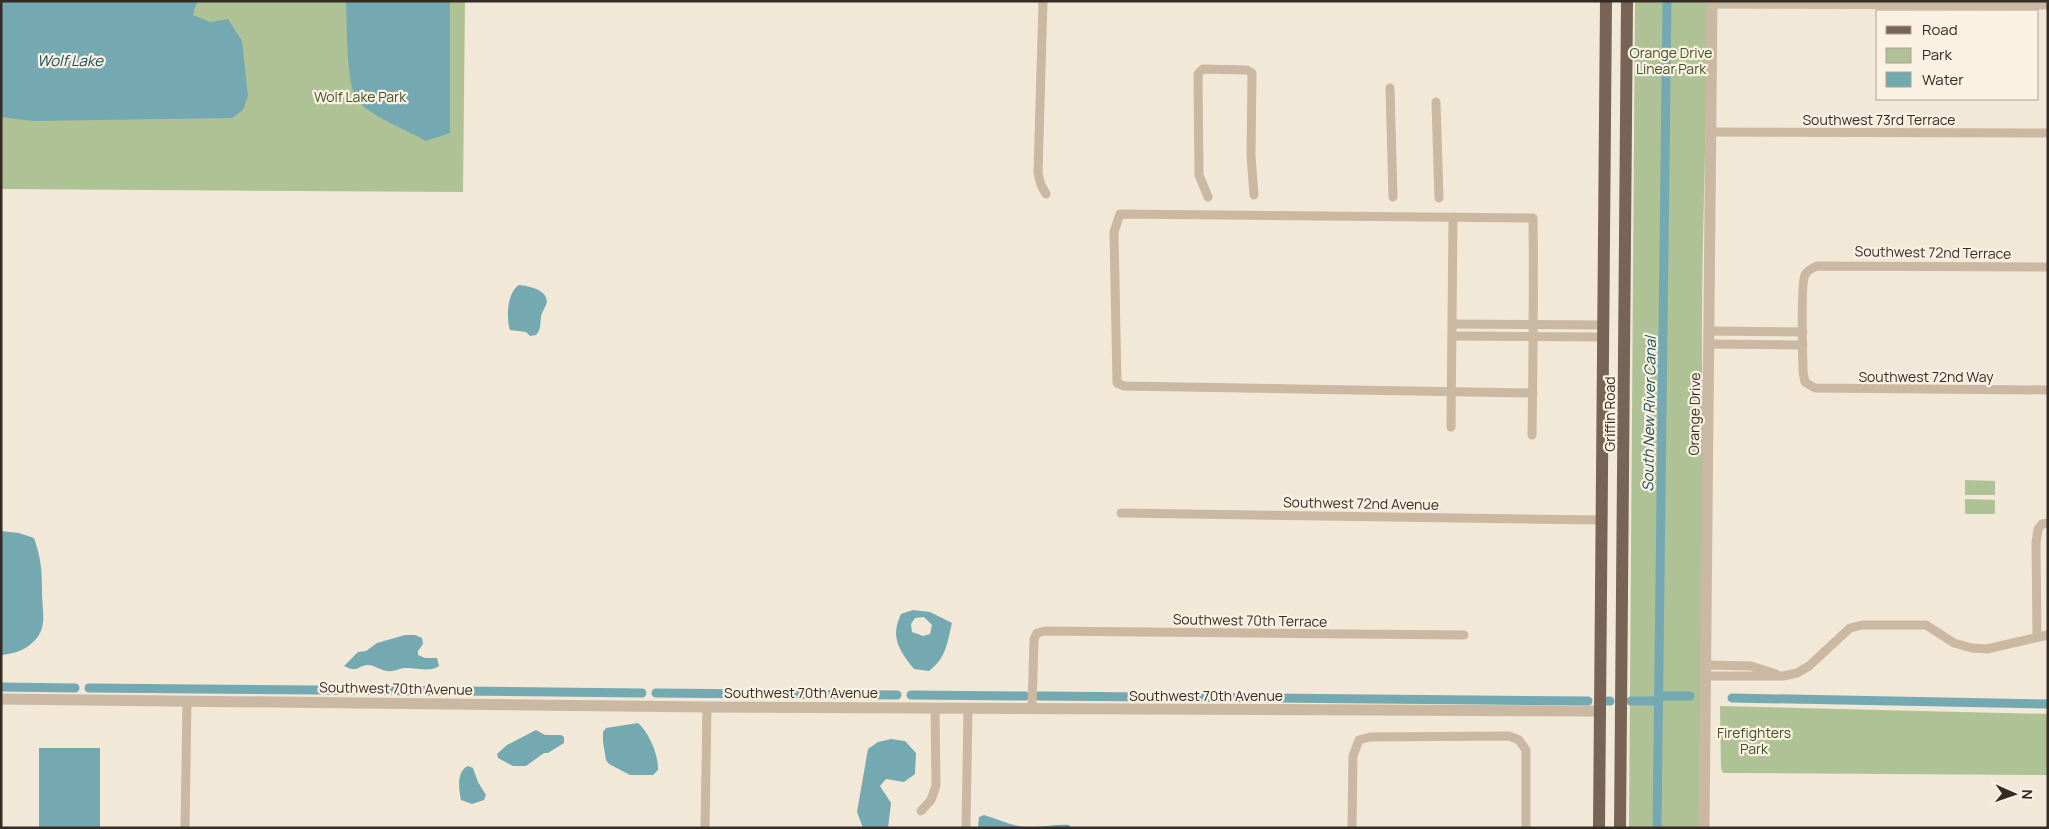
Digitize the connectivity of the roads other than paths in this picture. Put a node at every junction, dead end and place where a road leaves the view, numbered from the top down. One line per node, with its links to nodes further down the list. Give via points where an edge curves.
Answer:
1 (1043, 1): 10 (street, via 1038,173)
2 (1606, 1): 19 (main road, Griffin Road)
3 (1627, 1): 40 (main road, Griffin Road)
4 (1712, 2): 5 (street); 8 (street, Orange Drive)
5 (2048, 5)
6 (1390, 88): 13 (street)
7 (1436, 102): 14 (street)
8 (1711, 132): 9 (street, Southwest 73rd Terrace); 20 (street, Orange Drive)
9 (2048, 133)
10 (1046, 194)
11 (1254, 195): 12 (street, via 1252,73 1247,70 1203,69 1198,74 1199,175)
12 (1208, 197)
13 (1393, 197)
14 (1439, 198)
15 (1453, 217): 17 (street); 18 (street, via 1533,218); 27 (street, via 1120,214 1114,232 1117,383 1124,386)
16 (2048, 267): 21 (street, Southwest 72nd Terrace, via 1817,266 1804,277)
17 (1453, 324): 18 (street); 22 (street)
18 (1533, 325): 19 (street); 23 (street)
19 (1603, 331): 23 (street); 32 (main road, Griffin Road)
20 (1710, 331): 21 (street); 24 (street, Orange Drive)
21 (1803, 332): 25 (street)
22 (1452, 336): 23 (street); 27 (street)
23 (1534, 337): 28 (street)
24 (1710, 344): 25 (street); 37 (street, Orange Drive)
25 (1803, 345): 26 (street, Southwest 72nd Way, via 1805,382 1820,389)
26 (2048, 390)
27 (1452, 392): 28 (street); 29 (street)
28 (1533, 393): 30 (street)
29 (1451, 428)
30 (1532, 435)
31 (1121, 513): 32 (street, Southwest 72nd Avenue)
32 (1601, 520): 38 (main road, Griffin Road)
33 (2048, 523): 36 (street, via 2042,524 2038,530 2036,543)
34 (1464, 635): 45 (street, Southwest 70th Terrace, via 1045,631 1036,633 1034,639)
35 (2048, 635): 36 (street)
36 (2037, 637): 37 (street, via 2005,646 1972,648 1954,643 1926,625 1862,625 1850,628 1803,670 1783,676 1751,666)
37 (1706, 670): 56 (street, Orange Drive)
38 (1600, 679): 40 (main road, via 1610,695); 46 (main road, Griffin Road)
39 (1, 699): 41 (street, Southwest 70th Avenue)
40 (1621, 699): 47 (main road, Griffin Road)
41 (186, 701): 42 (street, Southwest 70th Avenue); 49 (street)
42 (707, 706): 43 (street, Southwest 70th Avenue); 50 (street)
43 (936, 708): 44 (street, Southwest 70th Avenue); 48 (street, via 936,786 931,800)
44 (968, 708): 45 (street, Southwest 70th Avenue); 51 (street)
45 (1032, 709): 46 (street, Southwest 70th Avenue)
46 (1600, 711): 47 (main road, via 1615,727); 54 (main road, Griffin Road)
47 (1621, 748): 55 (main road, Griffin Road)
48 (921, 811)
49 (185, 828)
50 (705, 828)
51 (966, 828)
52 (1352, 828): 53 (street, via 1353,756 1359,740 1370,737 1509,736 1519,740 1526,750)
53 (1526, 828)
54 (1599, 828)
55 (1620, 828)
56 (1704, 828)

